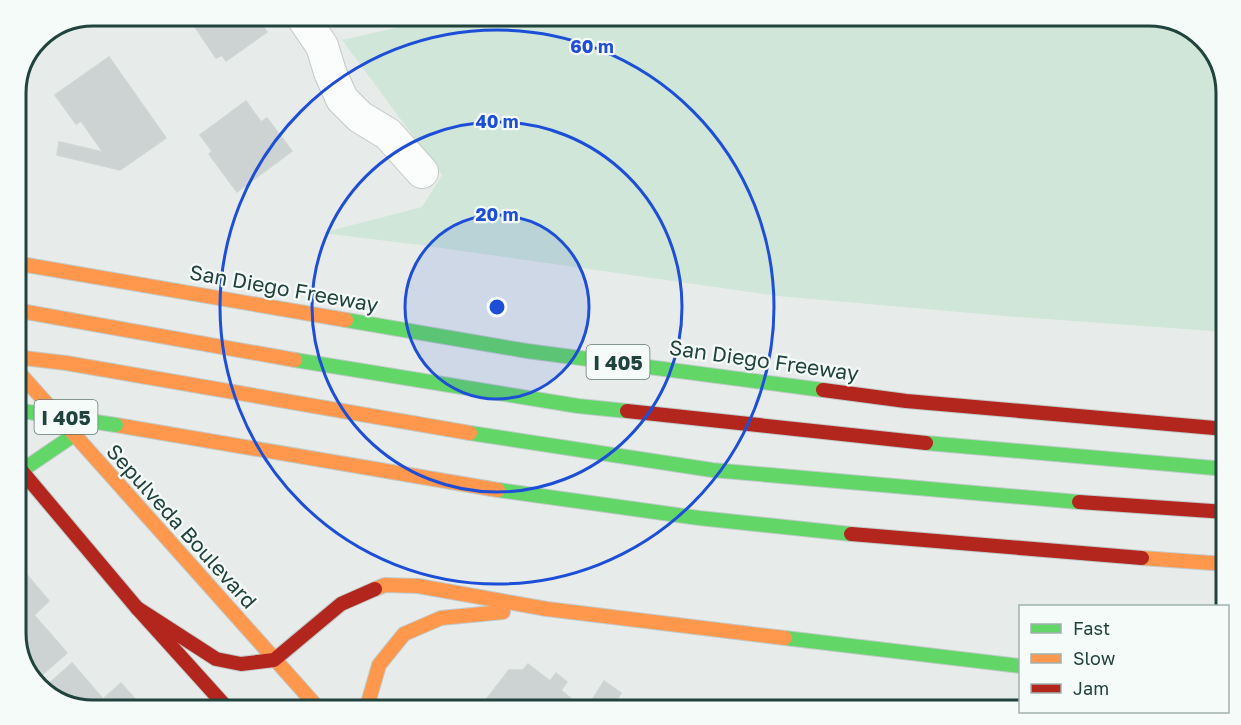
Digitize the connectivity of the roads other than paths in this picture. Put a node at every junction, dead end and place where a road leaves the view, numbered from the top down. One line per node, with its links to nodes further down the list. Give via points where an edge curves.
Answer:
1 (308, 26): 2 (street, via 322,46 342,99 360,117 388,134)
2 (422, 172)
3 (26, 265): 8 (main road, San Diego Freeway / I 405, via 527,351 906,401)
4 (26, 312): 11 (main road, via 578,406 847,436)
5 (26, 358): 13 (main road, via 712,470)
6 (26, 380): 9 (main road, Sepulveda Boulevard)
7 (26, 412): 14 (main road, I 405, bridge, via 352,467 652,511 783,527)
8 (1216, 428)
9 (74, 435): 10 (main road); 17 (main road, Sepulveda Boulevard)
10 (26, 464)
11 (1216, 468)
12 (26, 480): 15 (main road)
13 (1216, 511)
14 (1216, 563)
15 (137, 608): 17 (main road, via 216,659 241,664); 19 (main road)
16 (547, 609): 17 (main road, via 418,586 385,585 340,604); 18 (main road); 21 (main road, via 441,618 405,634 379,665)
17 (274, 660): 20 (main road, Sepulveda Boulevard)
18 (1019, 666)
19 (221, 700)
20 (311, 700)
21 (369, 700)

